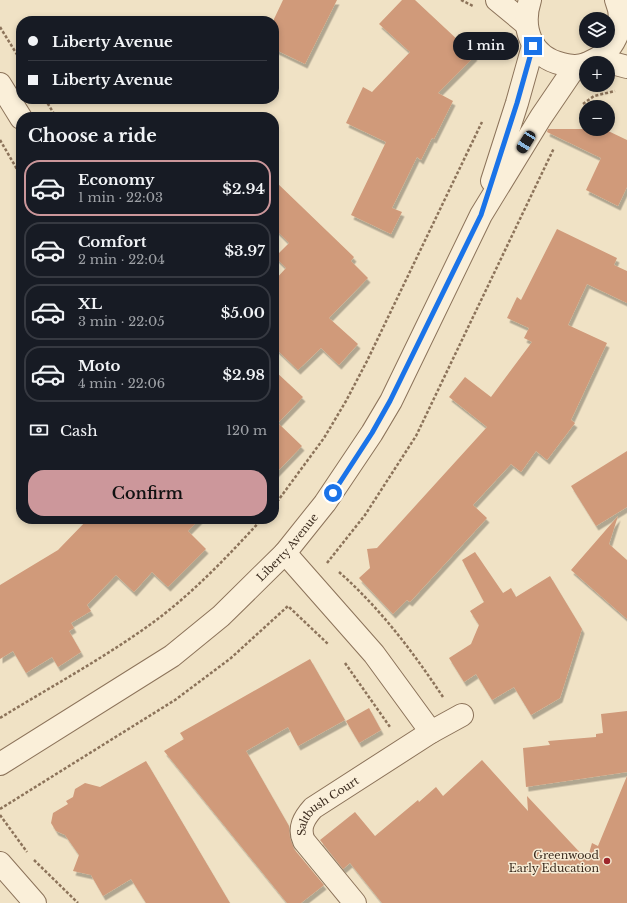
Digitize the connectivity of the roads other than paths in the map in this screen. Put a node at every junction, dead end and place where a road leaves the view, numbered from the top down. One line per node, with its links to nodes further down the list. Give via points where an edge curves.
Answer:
1 (530, 0): 4 (street, via 526,11)
2 (487, 5): 4 (street)
3 (622, 12): 6 (street, Liberty Avenue, via 617,36 609,49)
4 (526, 24): 5 (street)
5 (533, 46): 7 (street, via 556,63); 13 (street, Liberty Avenue)
6 (598, 56)
7 (579, 63)
8 (615, 66): 9 (street)
9 (627, 67)
10 (579, 72): 13 (street, Liberty Avenue, via 541,117)
11 (0, 84): 12 (street)
12 (17, 112)
13 (481, 215): 14 (street, Liberty Avenue, via 372,433 325,503)
14 (285, 553): 16 (street, via 374,654); 17 (street, Liberty Avenue, via 221,616 172,656)
15 (462, 715): 16 (street, Saltbush Court)
16 (431, 732): 20 (street, Saltbush Court, via 313,808 304,819 301,834 304,841)
17 (0, 764)
18 (0, 864): 19 (street)
19 (35, 903)
20 (355, 903)

